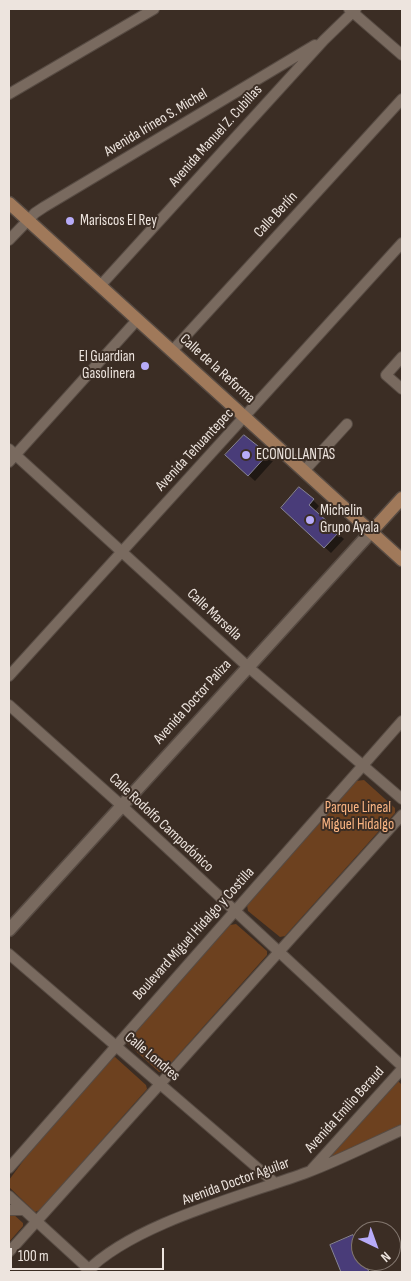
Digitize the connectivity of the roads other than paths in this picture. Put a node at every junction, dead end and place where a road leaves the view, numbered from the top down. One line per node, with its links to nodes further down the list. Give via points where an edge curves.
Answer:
1 (154, 9): 5 (street)
2 (352, 10): 3 (street, Avenida Manuel Z. Cubillas); 4 (street)
3 (324, 40): 8 (street, Avenida Irineo S. Michel, via 44,206); 11 (street, Avenida Manuel Z. Cubillas)
4 (402, 55)
5 (9, 94)
6 (402, 99): 13 (street, Calle Berlín)
7 (9, 203): 8 (main road, Calle de la Reforma)
8 (27, 220): 9 (street, Avenida Irineo S. Michel); 11 (main road, Calle de la Reforma)
9 (9, 240)
10 (402, 244): 16 (street, Avenida Tehuantepec)
11 (100, 286): 12 (main road, Calle de la Reforma)
12 (138, 320): 13 (main road, Calle de la Reforma); 18 (street)
13 (172, 351): 16 (main road, Calle de la Reforma)
14 (402, 357): 15 (street, via 386,375)
15 (402, 389)
16 (246, 417): 19 (main road, Calle de la Reforma); 22 (street, Avenida Tehuantepec)
17 (348, 424): 19 (street)
18 (11, 455): 22 (street, Calle Marsella)
19 (304, 471): 21 (main road, Calle de la Reforma)
20 (402, 498): 21 (main road, Avenida Doctor Paliza)
21 (371, 532): 23 (main road, Calle de la Reforma); 24 (street, Avenida Doctor Paliza)
22 (123, 552): 24 (street, Calle Marsella); 25 (street, Avenida Tehuantepec)
23 (402, 560)
24 (248, 666): 28 (street, Calle Marsella); 30 (street, Avenida Doctor Paliza)
25 (9, 676)
26 (9, 705): 30 (street, Calle Rodolfo Campodónico)
27 (402, 721): 28 (street, Boulevard Miguel Hidalgo y Costilla)
28 (362, 765): 29 (street, Calle Marsella); 32 (street, Boulevard Miguel Hidalgo y Costilla)
29 (402, 799)
30 (121, 805): 32 (street, Calle Rodolfo Campodónico); 33 (street, Avenida Doctor Paliza)
31 (402, 814): 34 (street)
32 (235, 911): 34 (street, Calle Rodolfo Campodónico); 36 (street, Boulevard Miguel Hidalgo y Costilla)
33 (9, 930)
34 (278, 951): 37 (street, Calle Rodolfo Campodónico); 38 (street)
35 (9, 954): 36 (street, Calle Londres)
36 (115, 1045): 38 (street, Calle Londres); 40 (street, Boulevard Miguel Hidalgo y Costilla)
37 (402, 1067): 41 (street, Avenida Emilio Beraud)
38 (159, 1083): 42 (street, Calle Londres); 46 (street)
39 (402, 1130): 41 (street, Avenida Doctor Aguilar)
40 (9, 1168)
41 (310, 1171): 42 (street, Avenida Doctor Aguilar)
42 (275, 1183): 48 (street, Avenida Doctor Aguilar, via 158,1226 118,1249)
43 (9, 1196): 45 (street)
44 (9, 1210): 45 (street)
45 (24, 1210): 46 (street)
46 (37, 1220): 47 (street); 48 (street)
47 (9, 1252)
48 (89, 1271)

